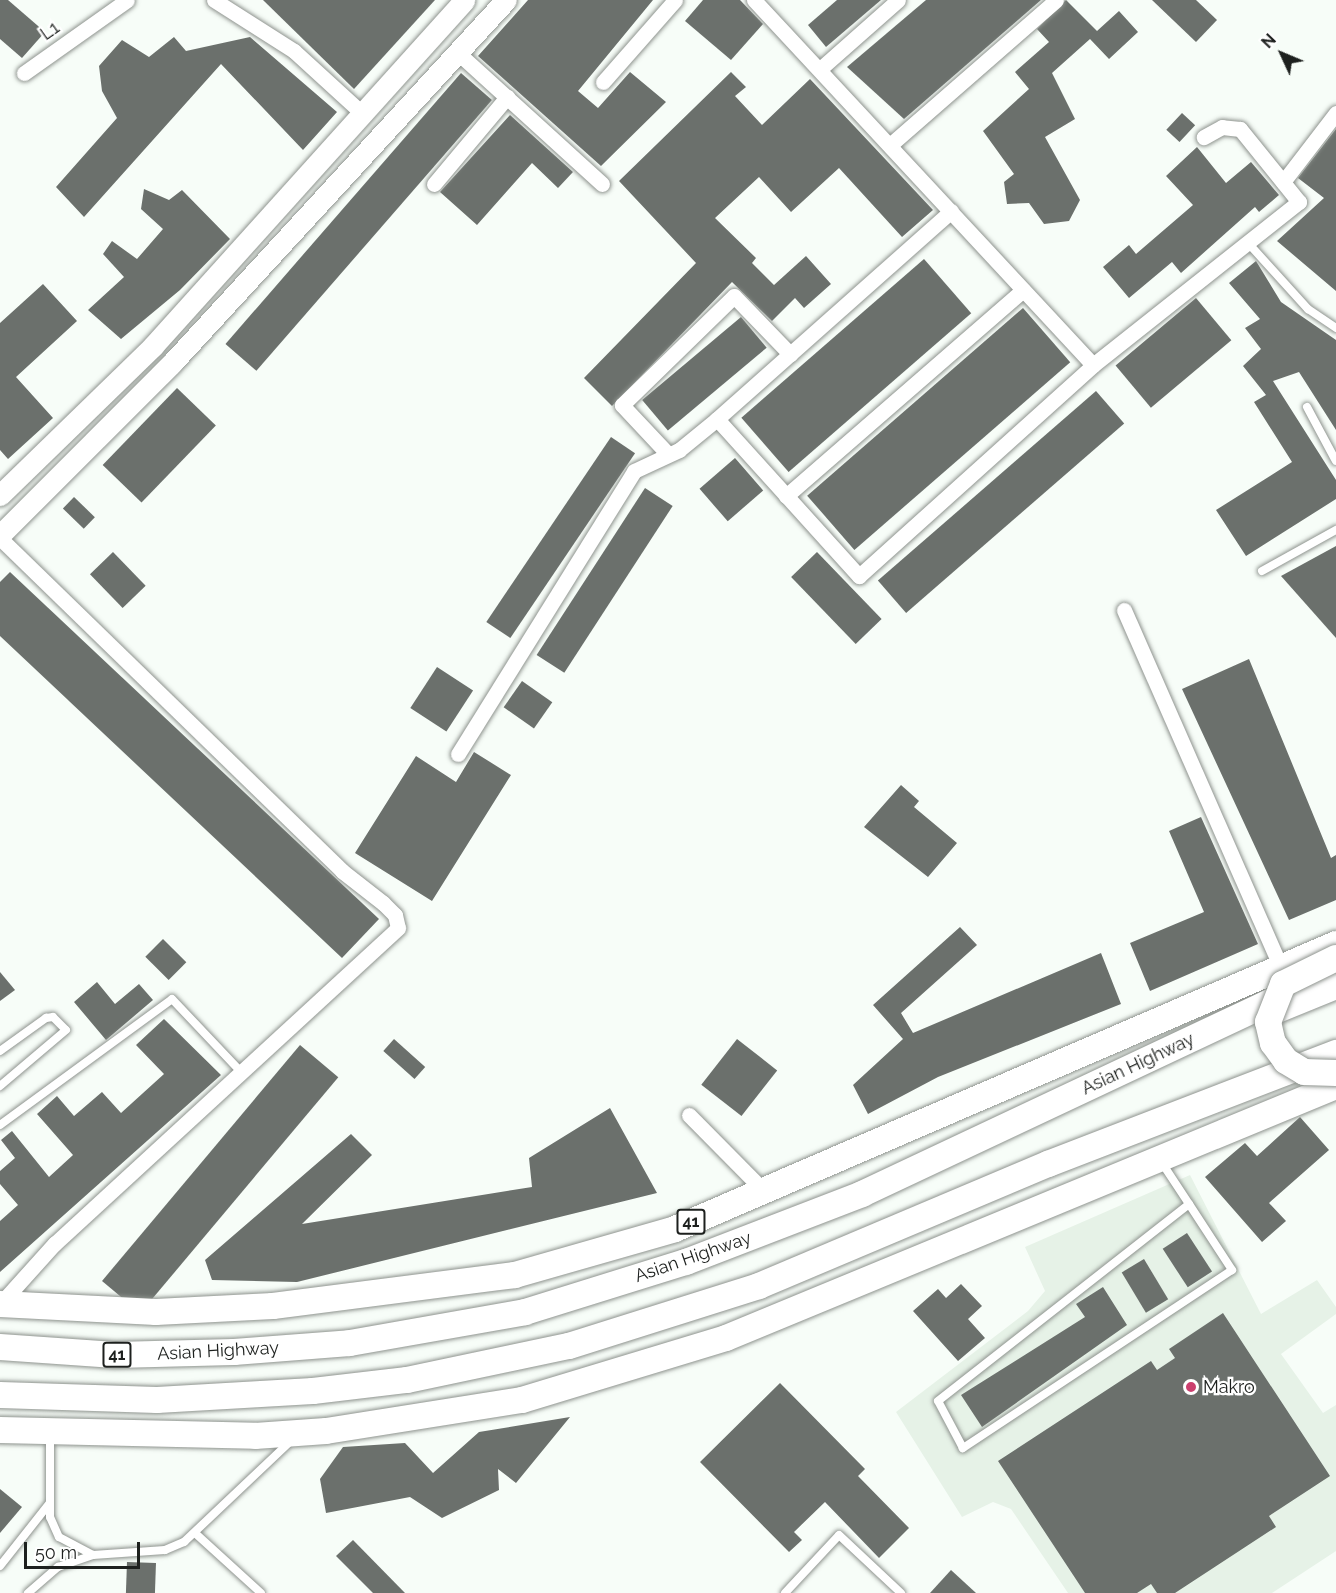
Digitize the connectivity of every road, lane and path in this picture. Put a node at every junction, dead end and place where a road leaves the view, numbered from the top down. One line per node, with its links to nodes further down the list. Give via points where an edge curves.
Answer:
1 (127, 0): 11 (street, L1)
2 (214, 0): 15 (street, via 294,51)
3 (464, 0): 15 (main road)
4 (506, 0): 9 (main road)
5 (675, 0): 12 (street)
6 (754, 0): 10 (street)
7 (898, 0): 10 (street)
8 (1056, 0): 17 (street)
9 (457, 52): 13 (street); 34 (main road, via 172,363)
10 (820, 69): 17 (street)
11 (24, 73)
12 (603, 82)
13 (507, 97): 19 (street); 20 (street)
14 (1336, 113): 18 (street)
15 (363, 114): 31 (main road, via 153,346)
16 (1204, 137): 18 (street, via 1222,127 1240,129)
17 (890, 145): 21 (street)
18 (1283, 182): 22 (street, via 1299,202)
19 (434, 184)
20 (602, 184)
21 (951, 211): 23 (street); 25 (street)
22 (1249, 244): 24 (lane, via 1308,309); 26 (street)
23 (1023, 290): 26 (street); 32 (street)
24 (1336, 328)
25 (790, 354): 28 (street); 29 (street, via 734,296 622,405)
26 (1093, 365): 32 (street, via 859,576)
27 (1307, 407): 30 (lane)
28 (717, 419): 29 (street); 32 (street)
29 (667, 453): 37 (street, via 634,471)
30 (1336, 461)
31 (0, 495)
32 (786, 496)
33 (1336, 530): 35 (lane)
34 (0, 536): 45 (street, via 342,871 395,915 398,928 388,942)
35 (1262, 571)
36 (1124, 610): 40 (street)
37 (458, 754)
38 (1336, 944): 40 (highway, Asian Highway / 41)
39 (1336, 958): 46 (highway, bridge, via 1283,984 1268,1022 1273,1043 1286,1061 1304,1072)
40 (1281, 967): 53 (highway, Asian Highway / 41)
41 (1336, 970): 47 (highway, Asian Highway / 41)
42 (1336, 986): 47 (highway)
43 (0, 1051): 48 (lane, via 46,1018 53,1017 66,1030)
44 (1336, 1051): 57 (highway, via 759,1286 635,1328 407,1380 244,1397)
45 (242, 1073): 51 (lane, via 172,999); 55 (street, via 54,1243)
46 (1336, 1073)
47 (1096, 1085): 56 (highway, Asian Highway / 41, via 862,1194 686,1262 525,1312 350,1342 234,1352 115,1355)
48 (0, 1086)
49 (1336, 1086): 52 (highway)
50 (689, 1115): 53 (street)
51 (0, 1125)
52 (1159, 1159): 54 (lane); 59 (highway, via 726,1338 626,1371 522,1400)
53 (763, 1190): 55 (highway, Asian Highway / 41, via 675,1229 515,1275 261,1306 156,1312)
54 (1189, 1204): 54 (lane, via 1232,1270 963,1448 938,1401)
55 (0, 1304)
56 (0, 1347)
57 (0, 1395)
58 (0, 1430): 60 (highway)
59 (300, 1433): 60 (highway); 62 (lane)
60 (50, 1435): 61 (lane)
61 (49, 1503): 63 (lane, via 59,1537); 64 (lane)
62 (195, 1533): 63 (lane, via 165,1550); 66 (lane)
63 (93, 1555): 65 (lane, via 58,1567)
64 (0, 1566)
65 (28, 1593)
66 (261, 1593)
67 (785, 1593): 68 (lane, via 839,1535)
68 (901, 1593)

